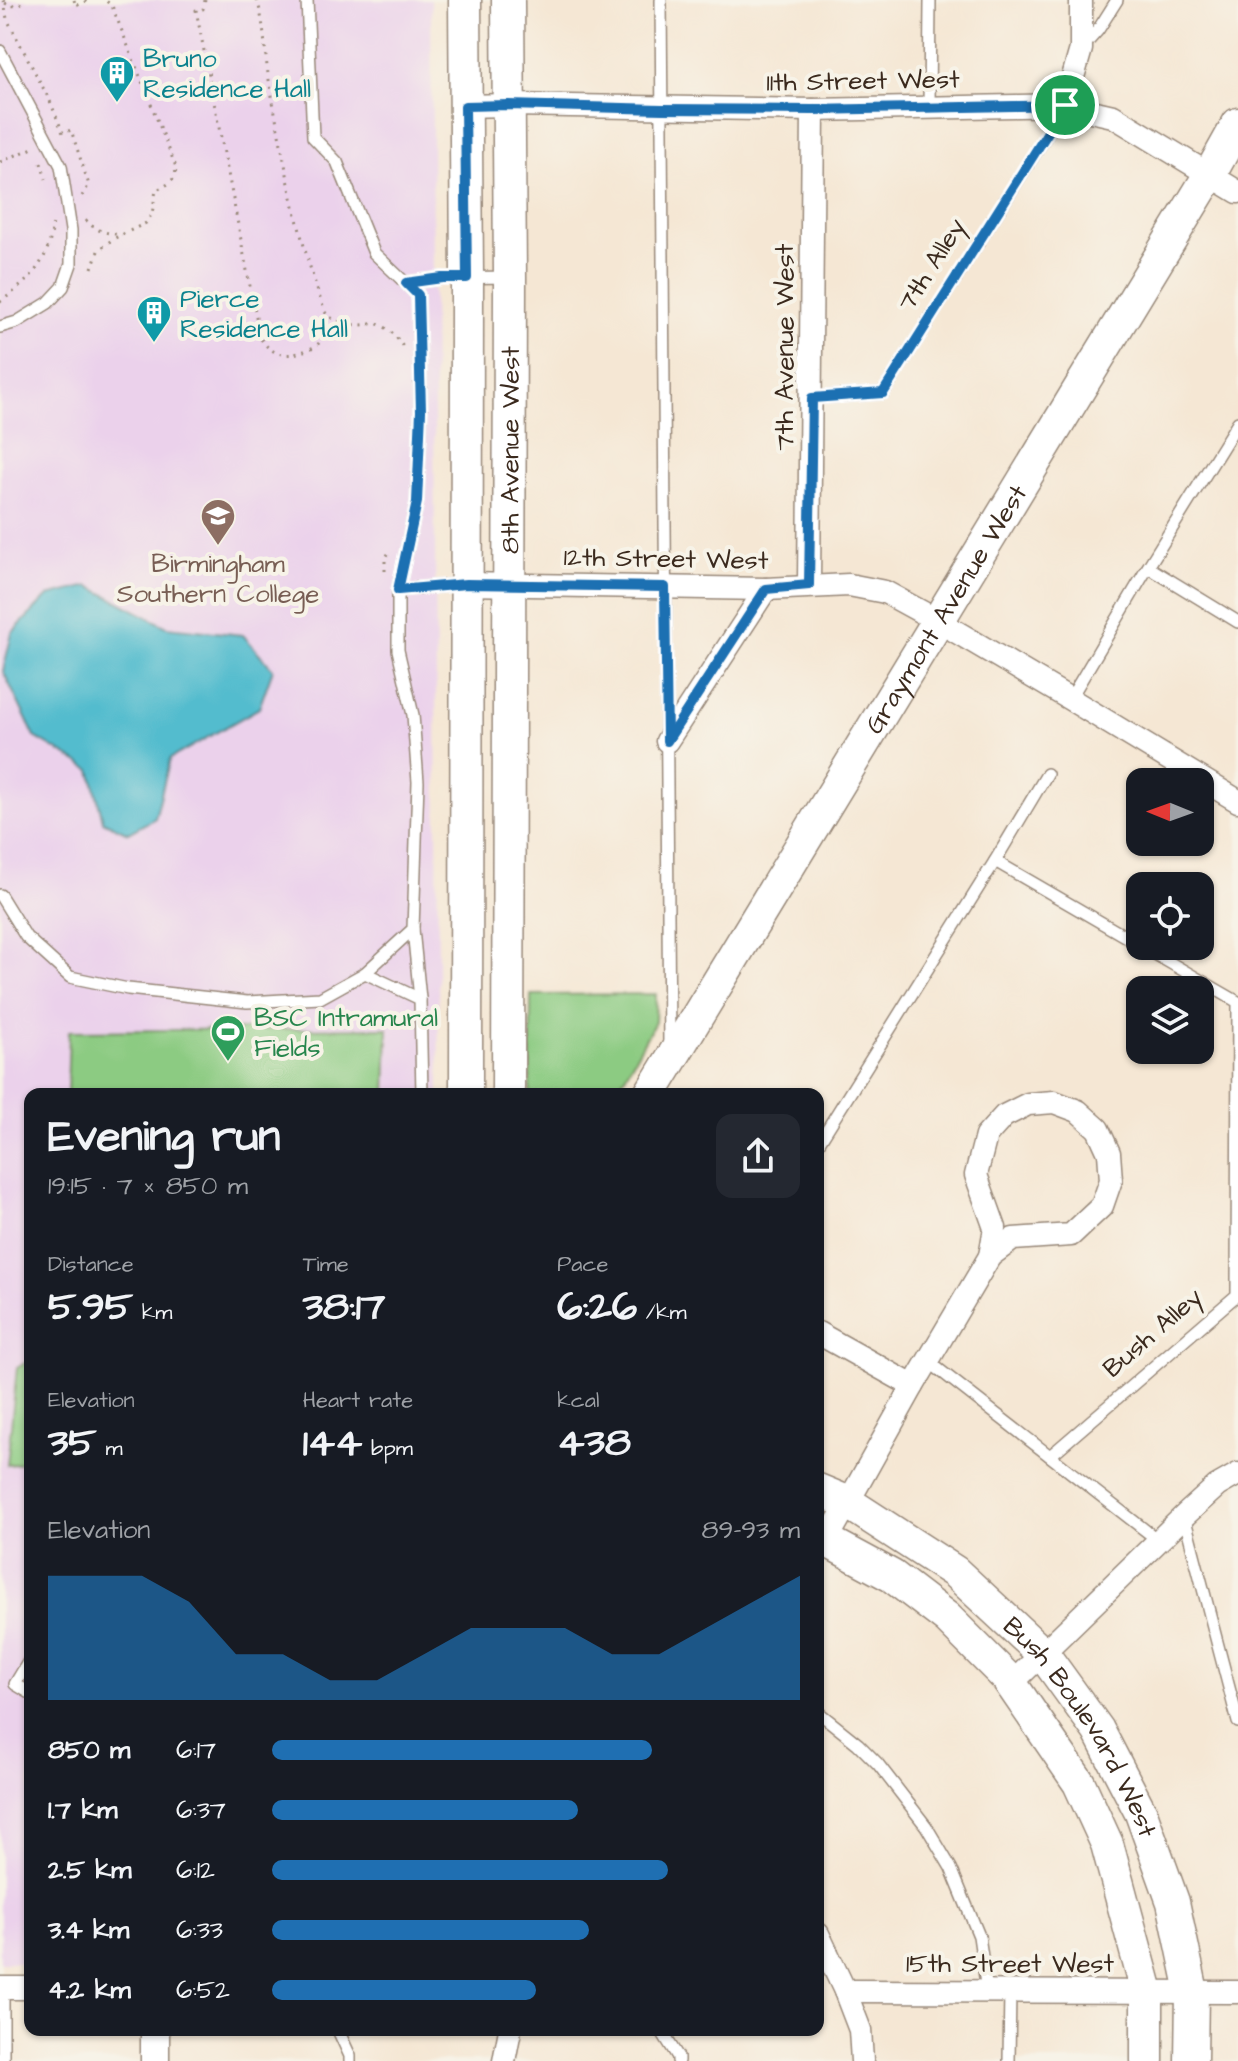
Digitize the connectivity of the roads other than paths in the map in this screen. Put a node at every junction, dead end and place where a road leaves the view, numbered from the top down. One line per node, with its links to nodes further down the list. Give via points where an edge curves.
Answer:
1 (307, 0): 21 (lane, via 313,137 337,162 374,253)
2 (465, 0): 12 (main road, 8th Avenue West)
3 (508, 0): 10 (main road, 8th Avenue West)
4 (661, 0): 14 (lane)
5 (930, 0): 13 (lane)
6 (1081, 0): 8 (street)
7 (1117, 0): 8 (lane)
8 (1081, 49): 11 (street)
9 (0, 51): 22 (lane, via 61,166 71,230 71,264 63,287 48,303)
10 (508, 105): 12 (street, 11th Street West); 14 (street, 11th Street West); 19 (main road, 8th Avenue West)
11 (1065, 105): 13 (street, 11th Street West); 17 (street, 11th Street West, via 1113,116); 23 (lane, 7th Alley, via 883,393)
12 (465, 106): 20 (main road, 8th Avenue West)
13 (929, 107): 15 (street, 11th Street West)
14 (662, 109): 15 (street, 11th Street West); 29 (lane)
15 (813, 110): 23 (street, 7th Avenue West)
16 (1238, 124): 17 (main road, Graymont Avenue West)
17 (1209, 176): 18 (street, 11th Street West); 32 (main road, Graymont Avenue West)
18 (1238, 192)
19 (510, 277): 20 (lane); 27 (main road, 8th Avenue West)
20 (467, 278): 21 (lane); 26 (main road, 8th Avenue West)
21 (406, 283): 31 (lane, via 418,295 421,411 417,502)
22 (0, 327)
23 (812, 398): 28 (street, 7th Avenue West)
24 (1238, 422): 25 (lane)
25 (1148, 567): 33 (lane); 34 (lane)
26 (466, 584): 27 (street, 12th Street West); 31 (lane); 47 (main road, 8th Avenue West)
27 (508, 585): 29 (street, 12th Street West); 48 (main road, 8th Avenue West)
28 (809, 585): 30 (street, 12th Street West); 32 (street, 12th Street West, via 885,592)
29 (665, 587): 30 (street, 12th Street West); 35 (lane)
30 (766, 589): 35 (street)
31 (398, 590): 40 (lane, via 398,650 413,715 418,782)
32 (938, 621): 34 (street, 12th Street West); 45 (main road, Graymont Avenue West)
33 (1238, 622)
34 (1070, 699): 37 (street, 12th Street West)
35 (667, 741): 45 (lane)
36 (1047, 774): 38 (lane)
37 (1238, 801)
38 (995, 861): 41 (lane, Bush Alley); 50 (lane)
39 (0, 895): 43 (lane, via 26,937 70,977 247,1002 320,998)
40 (413, 929): 43 (lane); 44 (lane)
41 (1126, 937)
42 (1165, 960): 52 (lane, Bush Alley, via 1238,1002)
43 (365, 973): 44 (lane)
44 (420, 999): 46 (lane)
45 (669, 1063): 49 (main road, Graymont Avenue West)
46 (422, 1088)
47 (466, 1088)
48 (508, 1088)
49 (654, 1088)
50 (824, 1134)
51 (990, 1256): 51 (street, via 995,1228 976,1175 986,1136 1004,1116 1028,1104 1054,1102 1078,1111 1098,1129 1109,1153 1111,1180 1102,1206 1071,1235 1013,1239); 54 (street)
52 (1238, 1296): 56 (lane, Bush Alley)
53 (824, 1336): 55 (street)
54 (928, 1361): 55 (street); 56 (lane)
55 (913, 1386): 58 (street)
56 (1050, 1456): 62 (lane)
57 (1238, 1474): 59 (street)
58 (832, 1496): 60 (street); 63 (main road, Bush Boulevard West, via 955,1572)
59 (1184, 1516): 62 (street); 68 (lane)
60 (824, 1530)
61 (824, 1539): 65 (main road, Bush Boulevard West, via 892,1576 947,1618)
62 (1159, 1541): 63 (street)
63 (1043, 1654): 65 (street); 76 (main road, Bush Boulevard West, via 1098,1730 1141,1813 1173,1902)
64 (24, 1669): 66 (lane, via 15,1684)
65 (1011, 1684): 75 (main road, Bush Boulevard West, via 1079,1783 1107,1844)
66 (24, 1689)
67 (824, 1717): 73 (lane, via 878,1764 951,1868 979,1936)
68 (1238, 1722)
69 (824, 1947): 72 (street)
70 (1, 1988): 71 (street); 82 (lane)
71 (24, 1988)
72 (845, 1991): 73 (street, 15th Street West); 87 (street, via 860,2030)
73 (987, 1991): 74 (street, 15th Street West)
74 (1010, 1991): 75 (street, 15th Street West); 88 (lane)
75 (1147, 1992): 76 (street, 15th Street West); 89 (main road, Bush Boulevard West)
76 (1192, 1992): 77 (street, 15th Street West); 90 (main road, Bush Boulevard West)
77 (1238, 1992)
78 (155, 2036): 83 (street)
79 (341, 2036): 84 (lane)
80 (509, 2036): 85 (street)
81 (665, 2036): 86 (lane)
82 (3, 2061)
83 (155, 2061)
84 (350, 2061)
85 (504, 2061)
86 (678, 2061)
87 (862, 2061)
88 (1009, 2061)
89 (1147, 2061)
90 (1191, 2061)

